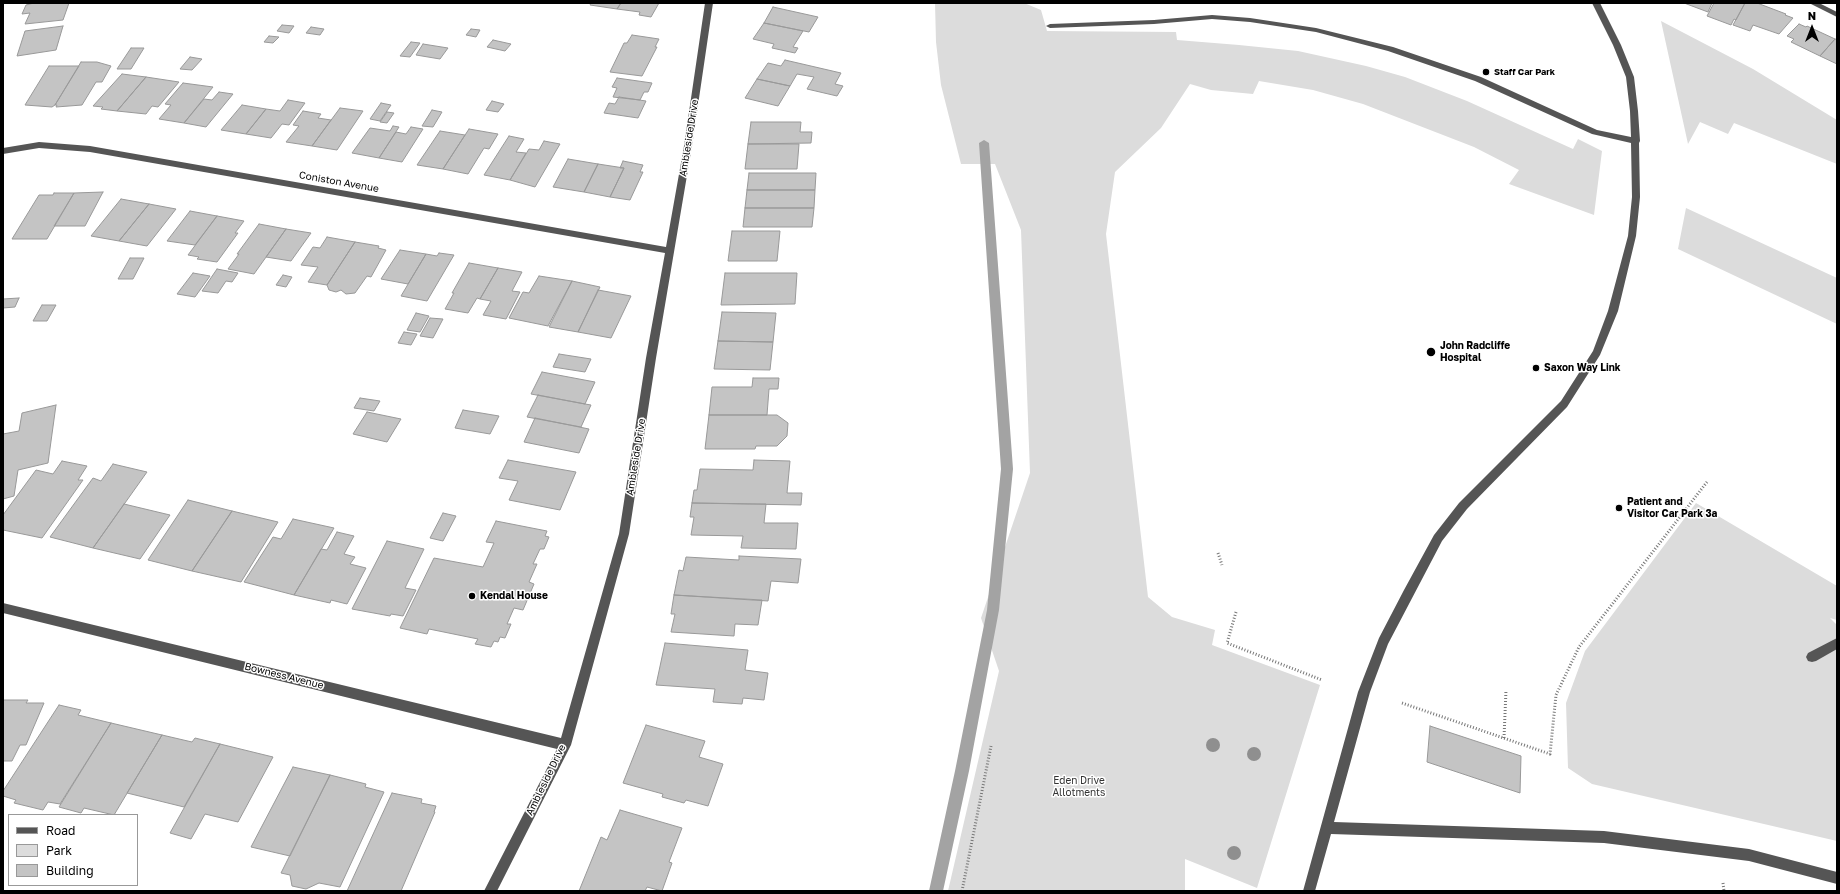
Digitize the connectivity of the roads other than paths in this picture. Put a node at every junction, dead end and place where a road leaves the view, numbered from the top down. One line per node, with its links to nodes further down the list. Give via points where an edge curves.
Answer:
1 (709, 3): 8 (street, Ambleside Drive)
2 (1596, 3): 6 (street, via 1630,77)
3 (1813, 3): 4 (street)
4 (1837, 15)
5 (1050, 26): 6 (street, via 1212,17 1316,30 1390,49 1478,78 1596,132)
6 (1636, 141): 13 (street, via 1636,197 1632,236 1613,311 1597,352 1564,404 1463,506 1438,538 1383,642 1366,685)
7 (3, 152): 8 (street, Coniston Avenue, via 39,145 90,149)
8 (670, 251): 12 (street, Ambleside Drive, via 624,534)
9 (3, 608): 12 (street, Bowness Avenue)
10 (1837, 643): 11 (street)
11 (1812, 657)
12 (564, 745): 15 (street, Ambleside Drive)
13 (1327, 828): 14 (street, via 1604,837 1749,855); 16 (street)
14 (1837, 878)
15 (490, 891)
16 (1309, 891)

